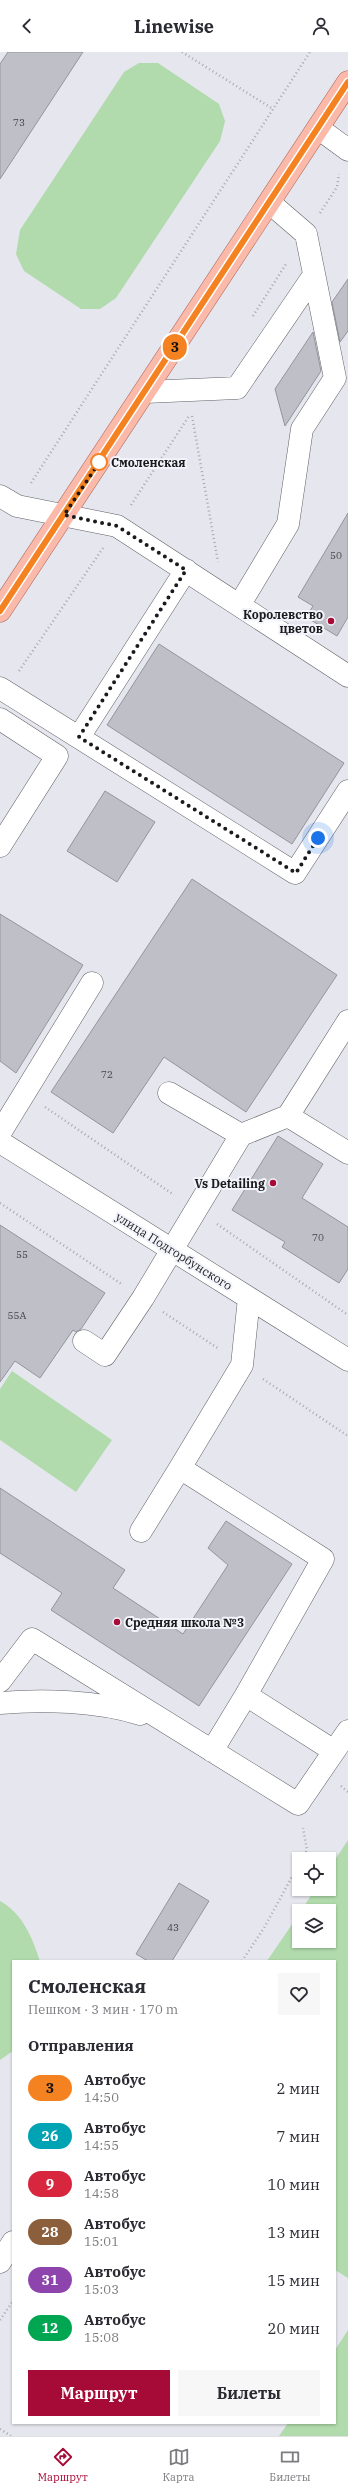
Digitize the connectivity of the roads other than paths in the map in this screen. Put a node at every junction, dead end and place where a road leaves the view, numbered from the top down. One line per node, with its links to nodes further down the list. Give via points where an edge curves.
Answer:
1 (348, 82): 2 (main road)
2 (318, 128): 3 (street); 4 (main road)
3 (346, 148)
4 (270, 203): 5 (street, via 306,234); 8 (main road)
5 (314, 275): 7 (street); 8 (street, via 237,388)
6 (348, 358): 7 (street)
7 (335, 378): 12 (street, via 302,429 288,524)
8 (145, 392): 10 (main road)
9 (8, 501): 10 (street)
10 (64, 515): 11 (street, via 117,526); 13 (main road)
11 (186, 570): 12 (street); 17 (street)
12 (232, 599): 14 (street)
13 (0, 611)
14 (348, 676)
15 (3, 690): 17 (street)
16 (0, 719): 19 (street, via 57,756)
17 (79, 737): 18 (street, via 296,873)
18 (348, 791)
19 (0, 846)
20 (92, 983): 24 (street)
21 (348, 1021): 23 (street)
22 (169, 1093): 25 (street)
23 (288, 1116): 25 (street); 27 (street)
24 (0, 1133)
25 (241, 1135): 28 (street)
26 (0, 1142): 28 (street, улица Подгорбунского)
27 (348, 1153)
28 (171, 1249): 29 (street, улица Подгорбунского); 30 (street, via 105,1355)
29 (248, 1298): 31 (street, улица Подгорбунского); 32 (street, via 242,1365)
30 (84, 1341)
31 (348, 1360)
32 (180, 1468): 33 (street); 35 (street, via 323,1559)
33 (141, 1531)
34 (0, 1680): 37 (street, via 32,1639)
35 (246, 1695): 39 (street); 40 (street)
36 (0, 1703): 37 (street, via 27,1701 103,1704)
37 (164, 1721): 39 (street)
38 (348, 1731): 40 (street)
39 (212, 1751): 40 (street, via 298,1804)
40 (334, 1751)
41 (12, 2244): 42 (street)
42 (0, 2262)

